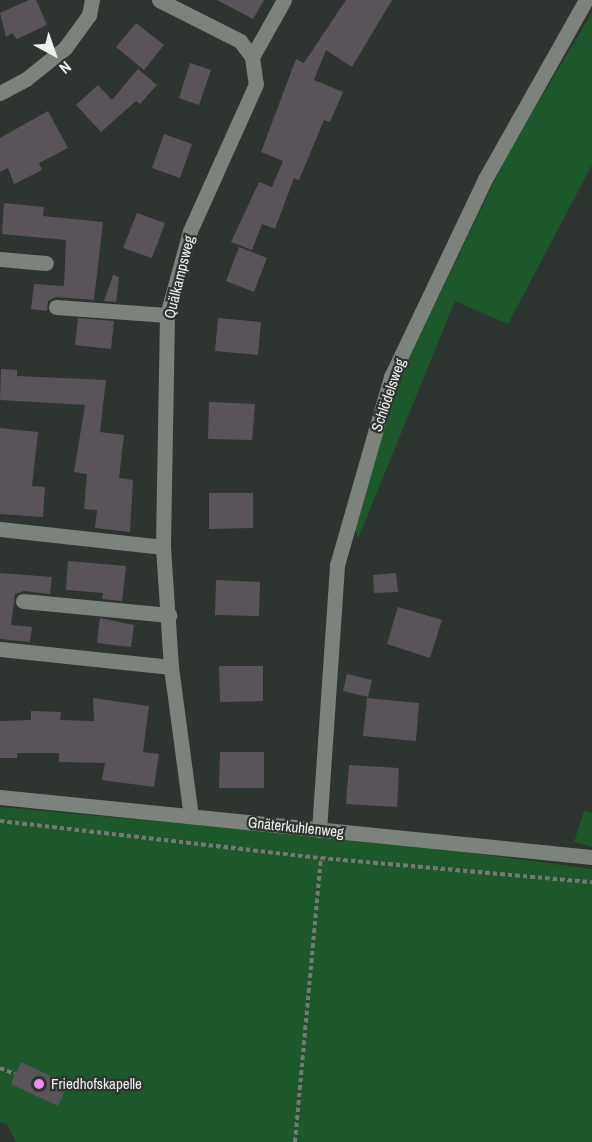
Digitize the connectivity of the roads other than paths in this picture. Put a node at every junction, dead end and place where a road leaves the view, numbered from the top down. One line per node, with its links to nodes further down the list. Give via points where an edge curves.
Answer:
1 (92, 0): 6 (street, via 89,15 65,48 26,79)
2 (159, 0): 5 (street, via 240,41)
3 (284, 0): 5 (street)
4 (586, 0): 19 (street, Schlödelsweg, via 484,179 391,377 337,565)
5 (252, 57): 10 (street, Quälkampsweg, via 255,84 190,231)
6 (0, 93)
7 (0, 259): 8 (street)
8 (46, 263)
9 (56, 307): 10 (street)
10 (167, 315): 12 (street, Quälkampsweg)
11 (0, 529): 12 (street)
12 (163, 547): 14 (street, Quälkampsweg)
13 (23, 601): 14 (street)
14 (169, 615): 16 (street, Quälkampsweg)
15 (0, 649): 16 (street)
16 (171, 667): 18 (street, Quälkampsweg)
17 (0, 797): 18 (street, Gnäterkuhlenweg)
18 (190, 816): 19 (street, Gnäterkuhlenweg)
19 (319, 830): 20 (street, Gnäterkuhlenweg)
20 (592, 857)

